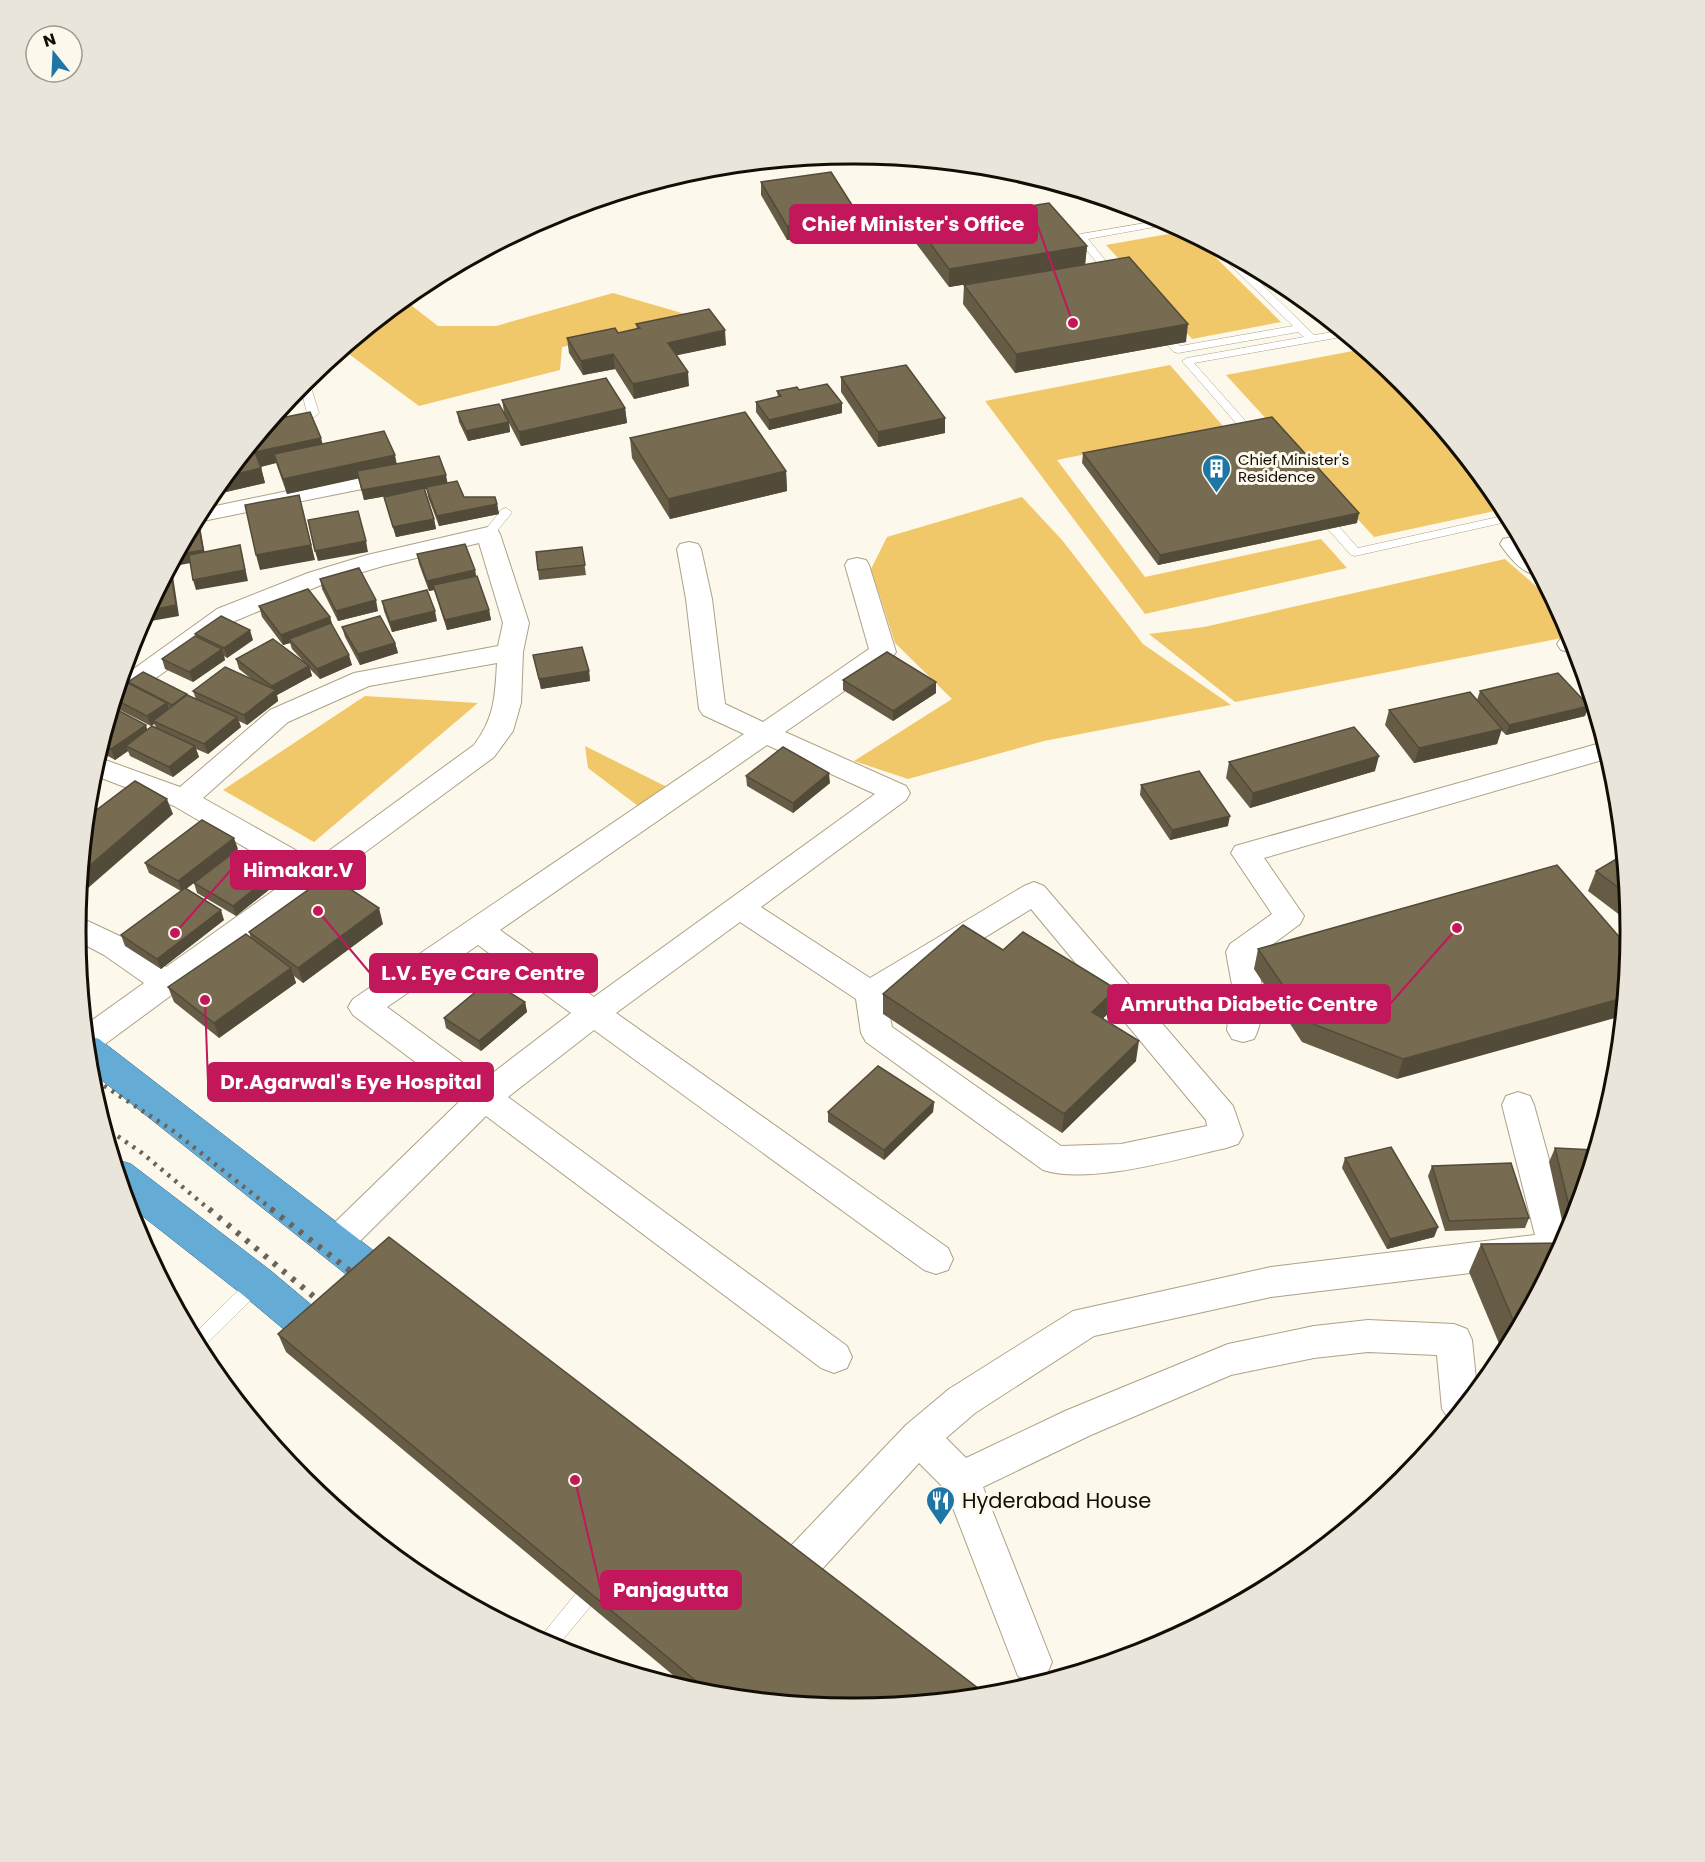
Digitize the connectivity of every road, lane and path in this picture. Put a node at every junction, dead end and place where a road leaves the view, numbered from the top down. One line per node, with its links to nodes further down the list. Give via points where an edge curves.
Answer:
1 (1152, 225): 3 (lane, via 1081,237)
2 (1242, 271): 5 (lane)
3 (1122, 286)
4 (1151, 320): 5 (lane, via 1178,351)
5 (1301, 328): 7 (lane)
6 (1335, 335): 7 (lane)
7 (1311, 339): 10 (lane, via 1187,361)
8 (307, 392): 9 (lane, via 313,413 310,417)
9 (274, 427)
10 (1263, 448)
11 (354, 484): 14 (street)
12 (1311, 502): 15 (lane, via 1355,552)
13 (506, 512): 16 (lane)
14 (209, 514)
15 (1499, 520)
16 (488, 534): 21 (street, via 516,623); 22 (street, via 317,578 226,615)
17 (1512, 544): 19 (street)
18 (689, 549): 23 (street, via 712,709)
19 (1518, 550)
20 (857, 565): 23 (street, via 883,652)
21 (510, 652): 26 (street, via 363,679 279,716); 27 (street, via 508,703 499,731 484,751)
22 (125, 688)
23 (766, 734): 28 (street, via 896,793); 29 (street)
24 (1598, 752): 34 (street, via 1245,853 1289,916 1241,952 1246,985)
25 (103, 768): 26 (street)
26 (184, 799): 27 (street)
27 (316, 875): 31 (street)
28 (739, 907): 32 (street); 33 (street)
29 (478, 930): 33 (street); 37 (street, via 364,1007)
30 (86, 932): 31 (street)
31 (167, 982): 35 (street)
32 (870, 993): 32 (street, via 1034,893 1221,1115 1226,1135 1121,1158 1055,1160 877,1034)
33 (594, 1013): 37 (street); 43 (street)
34 (1243, 1030)
35 (93, 1036)
36 (96, 1056): 41 (highway)
37 (484, 1097): 41 (street); 47 (street)
38 (1518, 1105): 40 (street)
39 (128, 1183): 44 (highway)
40 (1555, 1238)
41 (335, 1244): 45 (highway)
42 (1550, 1249): 50 (street, via 1271,1282 1086,1322 962,1401)
43 (936, 1259)
44 (257, 1283): 46 (lane); 48 (highway)
45 (420, 1310)
46 (203, 1337)
47 (834, 1358)
48 (358, 1370)
49 (1467, 1389): 51 (street, via 1454,1340 1368,1336 1314,1342 1228,1359 1078,1423)
50 (919, 1437): 51 (street); 53 (street)
51 (962, 1479): 55 (street)
52 (592, 1588): 54 (lane)
53 (777, 1589)
54 (552, 1637)
55 (1032, 1662)

